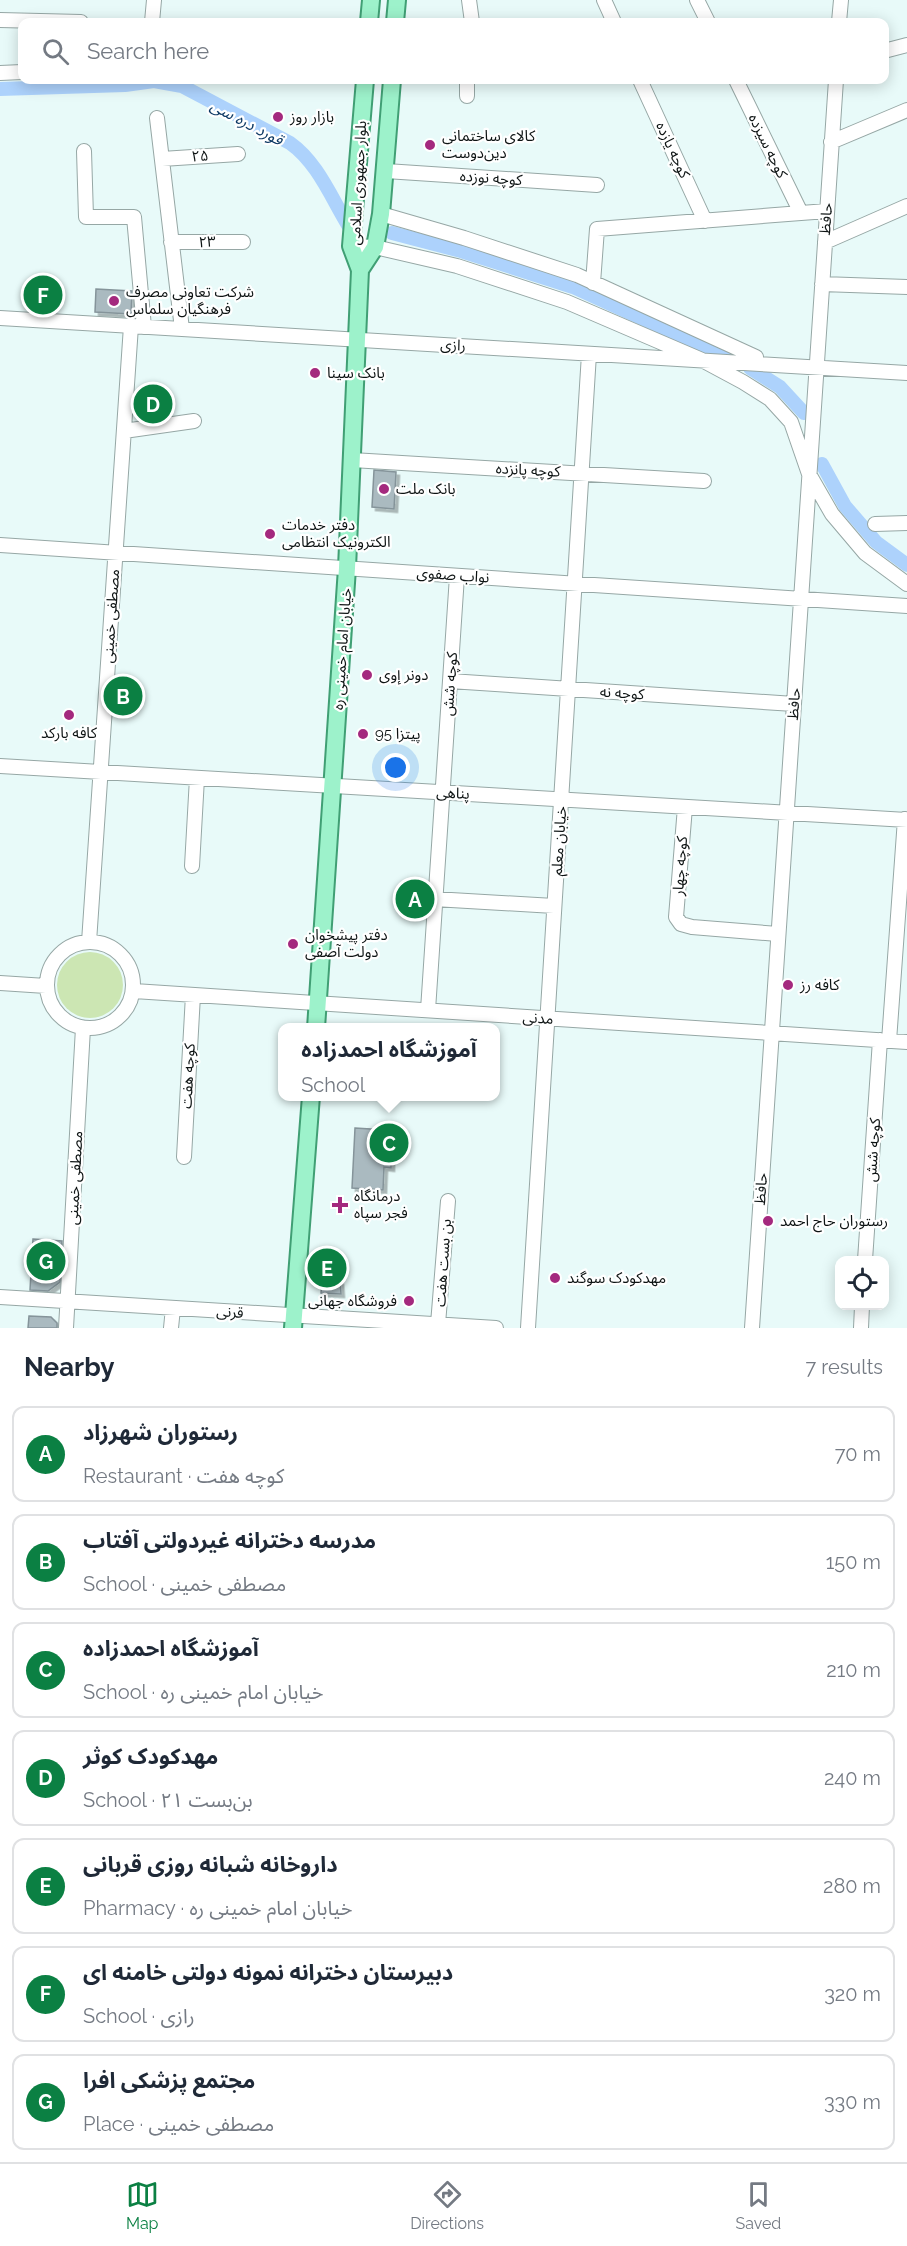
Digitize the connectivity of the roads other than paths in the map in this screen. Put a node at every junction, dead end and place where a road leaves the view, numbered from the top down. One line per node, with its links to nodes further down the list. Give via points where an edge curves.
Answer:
1 (154, 0): 8 (street)
2 (371, 0): 9 (main road)
3 (397, 0): 10 (main road)
4 (470, 0): 11 (street)
5 (604, 0): 12 (street)
6 (698, 0): 13 (street)
7 (841, 0): 14 (street)
8 (152, 18)
9 (369, 18)
10 (395, 18)
11 (472, 18)
12 (612, 18)
13 (706, 18)
14 (839, 18)
15 (0, 20): 16 (street)
16 (18, 20)
17 (907, 45): 18 (street)
18 (889, 50)
19 (18, 72): 20 (street)
20 (0, 73)
21 (365, 84): 44 (main road, بلوار جمهوری اسلامی)
22 (392, 84): 34 (main road, بلوار جمهوری اسلامی)
23 (467, 84): 27 (street)
24 (642, 84): 40 (street, کوچه یازده)
25 (738, 84): 38 (street, کوچه سیزده)
26 (836, 84): 30 (street, حافظ)
27 (467, 96)
28 (907, 110): 30 (street)
29 (157, 118): 33 (street)
30 (831, 142): 37 (street, حافظ)
31 (84, 151): 51 (street, مصطفی خمینی, via 86,217 134,217)
32 (238, 154): 33 (street, ۲۵)
33 (162, 159): 41 (street)
34 (386, 171): 35 (street, کوچه نوزده); 39 (main road, بلوار جمهوری اسلامی)
35 (597, 185)
36 (907, 206): 43 (street)
37 (827, 212): 38 (street); 43 (street, حافظ)
38 (801, 213): 40 (street)
39 (381, 214): 45 (main road, بلوار جمهوری اسلامی); 47 (street)
40 (705, 221): 47 (street, via 597,229)
41 (171, 242): 42 (street, ۲۳); 52 (street)
42 (243, 242)
43 (825, 242): 48 (street, حافظ)
44 (351, 246): 45 (street); 46 (main road, بلوار جمهوری اسلامی)
45 (375, 247): 46 (main road, بلوار جمهوری اسلامی); 56 (street, via 457,266 567,302)
46 (360, 270): 53 (main road, خیابان امام خمینی ره)
47 (593, 283): 55 (street)
48 (822, 284): 49 (street); 57 (street, حافظ)
49 (907, 287)
50 (0, 318): 51 (street, رازی)
51 (137, 326): 52 (street, رازی); 60 (street, مصطفی خمینی)
52 (182, 329): 53 (street, رازی)
53 (356, 340): 54 (street, رازی); 61 (main road, خیابان امام خمینی ره)
54 (589, 354): 56 (street, رازی); 62 (street, خیابان معلم)
55 (756, 357)
56 (702, 360): 57 (street, رازی); 63 (street, via 770,399 791,422)
57 (816, 367): 58 (street, رازی); 63 (street, حافظ)
58 (907, 373)
59 (194, 421): 60 (street)
60 (124, 430): 68 (street, مصطفی خمینی)
61 (352, 460): 62 (street, کوچه پانزده); 69 (main road, خیابان امام خمینی ره)
62 (581, 474): 64 (street, کوچه پانزده); 71 (street, خیابان معلم)
63 (809, 474): 72 (street, via 832,514 865,553); 73 (street, حافظ)
64 (704, 481)
65 (907, 523): 66 (street)
66 (875, 524)
67 (0, 544): 68 (street, نواب صفوی)
68 (116, 552): 69 (street, نواب صفوی); 79 (street, مصطفی خمینی)
69 (347, 568): 70 (street, نواب صفوی); 81 (main road, خیابان امام خمینی ره)
70 (457, 576): 71 (street, نواب صفوی); 75 (street, کوچه شش)
71 (575, 584): 73 (street, نواب صفوی); 76 (street, خیابان معلم)
72 (907, 584)
73 (801, 599): 74 (street, نواب صفوی); 77 (street, حافظ)
74 (907, 606)
75 (450, 681): 76 (street, کوچه نه); 82 (street, کوچه شش)
76 (568, 689): 77 (street, کوچه نه); 83 (street, خیابان معلم)
77 (794, 704): 85 (street, حافظ)
78 (0, 766): 79 (street, پناهی)
79 (101, 771): 80 (street, پناهی); 91 (street, مصطفی خمینی)
80 (197, 778): 81 (street, پناهی); 87 (street)
81 (333, 786): 82 (street, پناهی); 96 (main road, خیابان امام خمینی ره)
82 (443, 793): 83 (street, پناهی); 88 (street)
83 (561, 800): 84 (street, پناهی); 89 (street, خیابان معلم)
84 (685, 807): 85 (street, پناهی); 90 (street, کوچه چهار, via 676,917 681,924)
85 (787, 813): 86 (street, پناهی); 90 (street, حافظ)
86 (906, 819): 102 (street, کوچه شش)
87 (192, 866)
88 (434, 899): 89 (street); 97 (street)
89 (554, 906): 98 (street, خیابان معلم)
90 (778, 934): 101 (street, حافظ)
91 (89, 942): 93 (street, via 69,946 60,953 48,973); 94 (street, via 107,944 118,952 133,975)
92 (0, 983): 93 (street)
93 (46, 986): 100 (street, via 52,1007 69,1023)
94 (134, 991): 95 (street, مدنی); 100 (street, via 116,1020 93,1029)
95 (194, 995): 96 (street, مدنی); 105 (street, کوچه هفت)
96 (318, 1003): 97 (street, مدنی); 99 (main road, خیابان امام خمینی ره)
97 (428, 1010): 98 (street, مدنی)
98 (547, 1018): 101 (street, مدنی); 117 (street, خیابان معلم)
99 (316, 1023)
100 (83, 1028): 109 (street, مصطفی خمینی)
101 (772, 1033): 102 (street, مدنی); 118 (street, حافظ)
102 (884, 1041): 103 (street, مدنی); 107 (street, کوچه شش)
103 (907, 1042)
104 (311, 1101): 112 (main road)
105 (184, 1157)
106 (448, 1202): 113 (street, بن بست هفت)
107 (865, 1256)
108 (0, 1297): 109 (street, قرنی)
109 (67, 1301): 110 (street, قرنی); 114 (street, مصطفی خمینی)
110 (173, 1308): 112 (street, قرنی); 115 (street)
111 (862, 1310): 119 (street)
112 (294, 1322): 113 (street, قرنی)
113 (438, 1324): 116 (street, قرنی)
114 (66, 1328)
115 (171, 1328)
116 (496, 1328)
117 (528, 1328)
118 (752, 1328)
119 (861, 1328)

